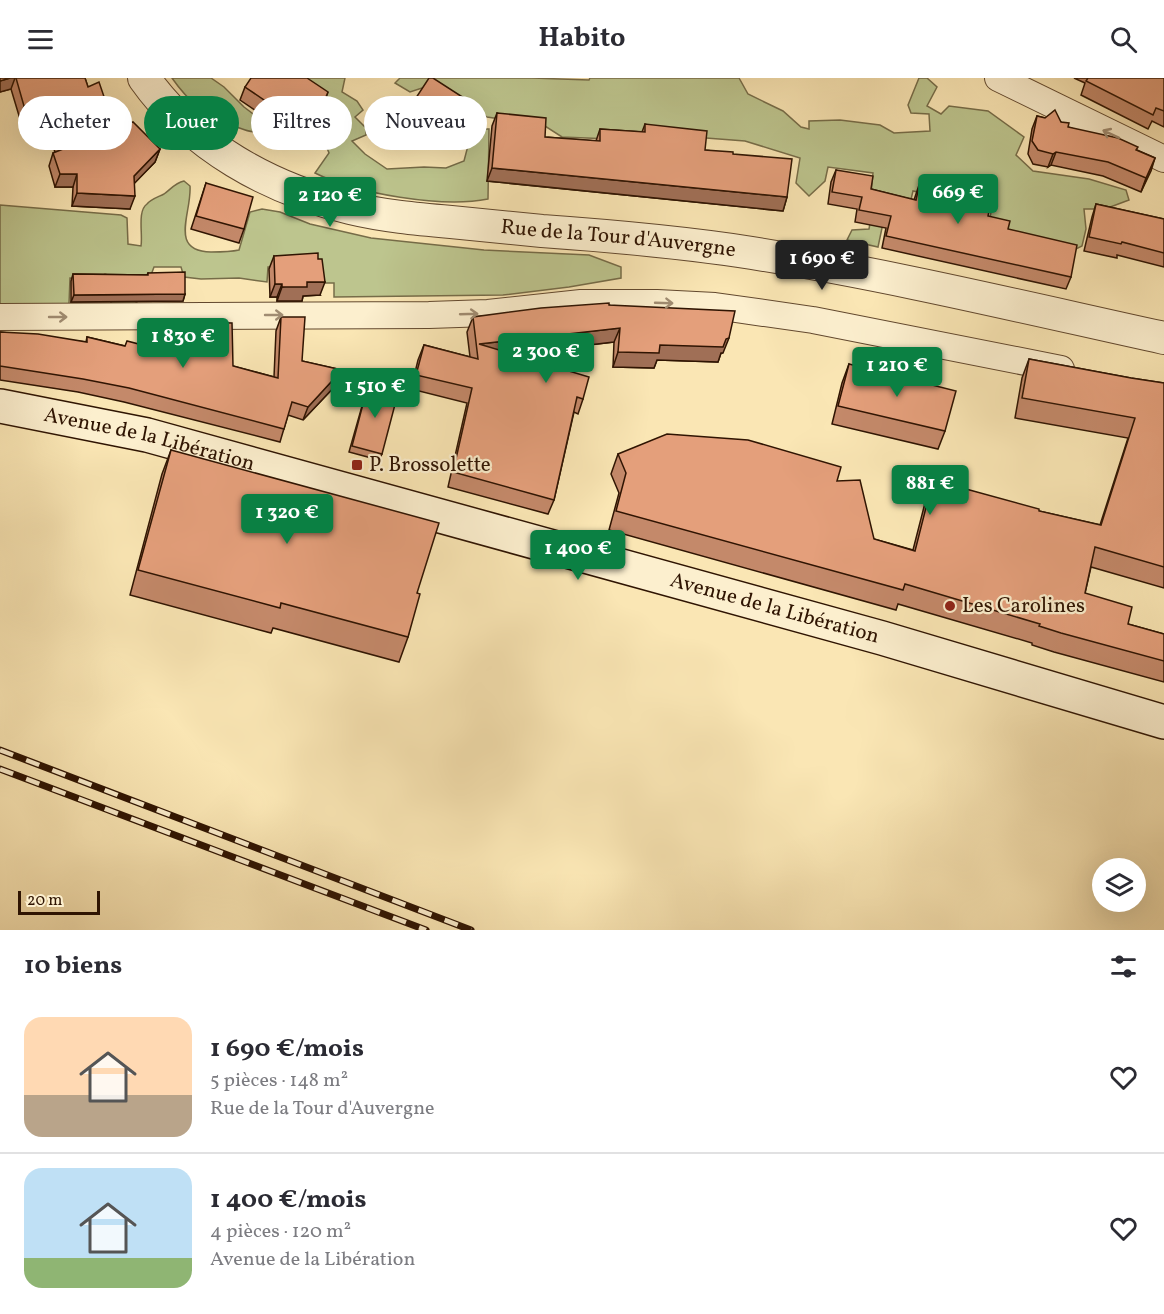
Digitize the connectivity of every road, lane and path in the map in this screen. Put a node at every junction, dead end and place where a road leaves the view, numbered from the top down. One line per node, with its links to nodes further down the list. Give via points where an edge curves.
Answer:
1 (144, 78): 5 (street, Rue de la Tour d'Auvergne, via 184,123 237,162 278,184 348,208 432,221 753,253)
2 (998, 78): 3 (street, one-way to 2)
3 (1164, 159)
4 (0, 317): 6 (street, one-way to 6, via 429,315 581,303 683,304 813,320)
5 (1164, 338)
6 (1084, 373)
7 (0, 406): 8 (main road, Avenue de la Libération, via 147,435 882,638)
8 (1164, 722)

